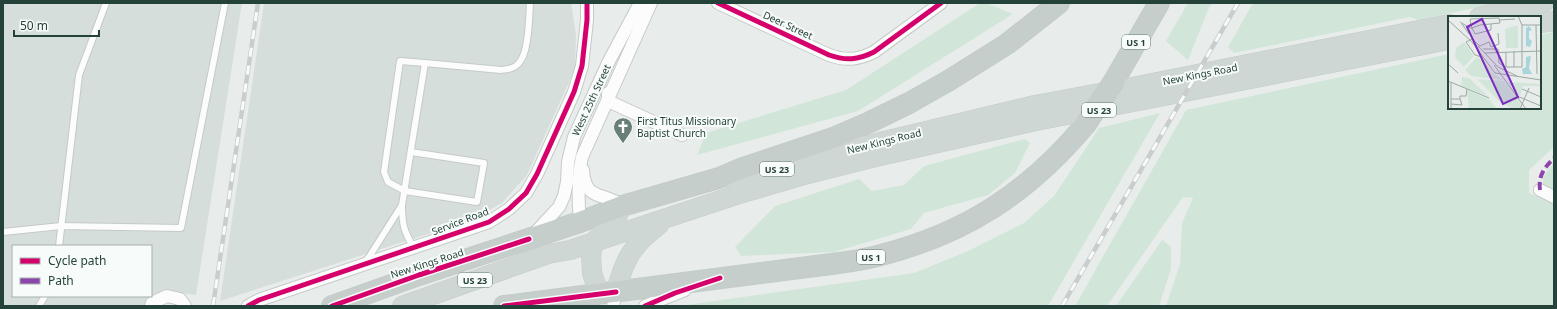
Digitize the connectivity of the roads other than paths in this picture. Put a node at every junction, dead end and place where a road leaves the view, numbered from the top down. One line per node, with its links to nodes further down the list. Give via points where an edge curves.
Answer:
1 (106, 3): 33 (lane, via 79,74)
2 (225, 3): 33 (lane, via 182,228)
3 (530, 3): 18 (lane, via 525,51 519,63 512,69)
4 (588, 3): 38 (street, Service Road, via 582,66 574,92 526,193 509,209 489,222)
5 (640, 3): 17 (street, West 25th Street)
6 (651, 3): 20 (street, West 25th Street)
7 (718, 3): 8 (street, Deer Street, via 830,55 852,60 874,52)
8 (941, 3)
9 (1059, 3): 25 (highway, via 1007,44 909,103 833,138)
10 (1159, 3): 41 (highway, US 1, bridge, via 1086,124 1052,161 1012,195 964,226 880,256)
11 (1536, 4): 12 (main road)
12 (1483, 16)
13 (1554, 21): 14 (main road)
14 (1541, 23)
15 (1448, 24): 19 (main road, New Kings Road / US 23)
16 (1448, 40): 19 (main road, New Kings Road / US 23)
17 (609, 61): 20 (street, via 606,86); 35 (street, West 25th Street, via 574,137 568,162 567,182 561,201 552,216)
18 (425, 62): 23 (lane); 27 (lane, via 400,61 384,172 388,182)
19 (1258, 70): 22 (main road, New Kings Road / US 23, via 1031,122)
20 (608, 101): 21 (street); 24 (street, West 25th Street)
21 (682, 135)
22 (933, 136): 25 (main road, New Kings Road / US 23, via 834,153 738,178); 31 (main road, New Kings Road / US 23)
23 (411, 152): 27 (lane); 27 (lane, via 484,163 477,202)
24 (582, 157): 30 (street, via 583,178 589,190); 32 (street, West 25th Street, via 578,172)
25 (719, 178): 30 (highway, New Kings Road)
26 (1540, 190): 28 (street)
27 (405, 191): 29 (lane)
28 (1554, 197)
29 (402, 205): 38 (lane, via 405,232); 40 (lane, via 369,257)
30 (622, 206): 32 (highway, New Kings Road); 36 (main road, via 616,220)
31 (670, 217): 36 (main road, New Kings Road / US 23); 43 (main road, via 637,244 628,256)
32 (580, 222): 35 (highway, New Kings Road); 39 (main road, via 570,237)
33 (61, 226): 34 (lane); 37 (lane)
34 (3, 232)
35 (529, 239): 48 (highway, New Kings Road)
36 (594, 242): 39 (main road, New Kings Road / US 23); 43 (main road, via 591,255 592,274 596,285)
37 (59, 245)
38 (414, 248): 40 (street, Service Road)
39 (548, 254): 49 (main road, New Kings Road / US 23)
40 (359, 266): 47 (street, Service Road)
41 (720, 278): 43 (highway, US 1); 51 (street)
42 (44, 297): 44 (lane)
43 (610, 297): 50 (highway, US 1)
44 (39, 306)
45 (151, 306): 46 (street, via 152,303 167,296 180,299)
46 (185, 306)
47 (248, 306)
48 (332, 306)
49 (402, 306)
50 (504, 306)
51 (645, 306)

